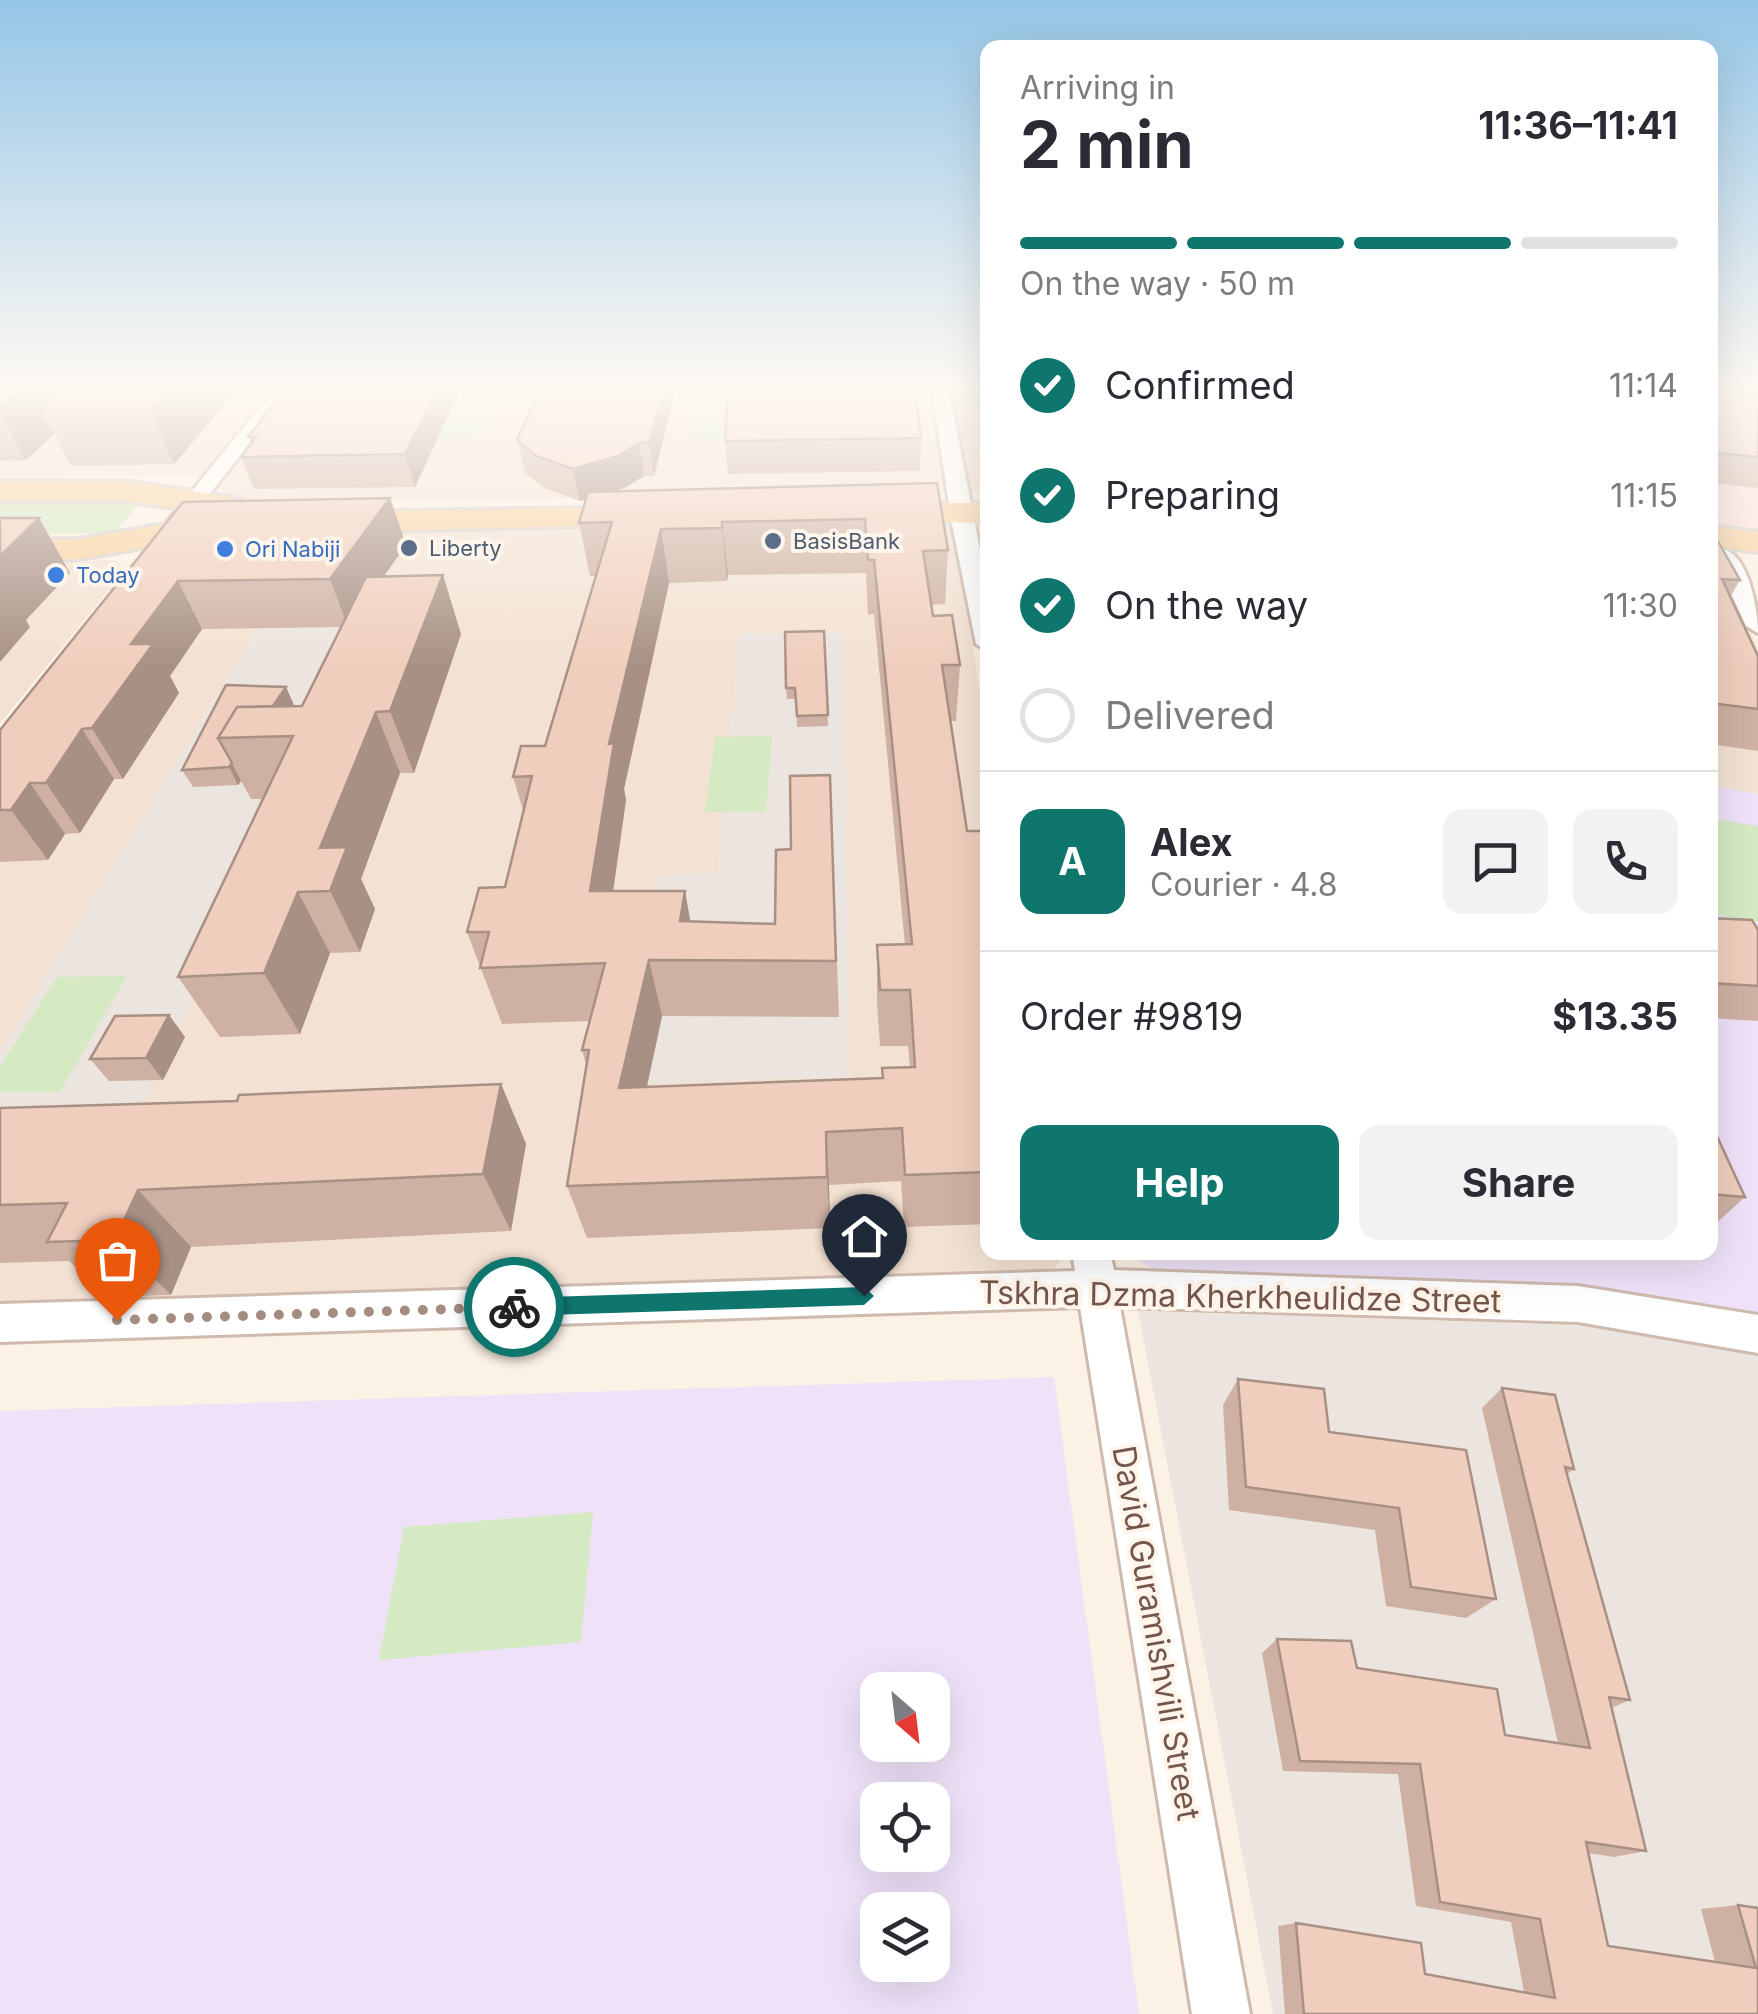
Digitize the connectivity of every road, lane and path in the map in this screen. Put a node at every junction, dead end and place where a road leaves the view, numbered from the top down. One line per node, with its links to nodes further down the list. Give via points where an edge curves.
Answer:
1 (187, 479): 4 (main road)
2 (212, 479): 6 (street)
3 (966, 479): 7 (street)
4 (126, 491): 5 (main road); 6 (main road)
5 (0, 492)
6 (192, 503): 10 (main road); 11 (street)
7 (973, 504): 8 (main road); 20 (street)
8 (845, 506)
9 (682, 508): 10 (main road)
10 (280, 515): 11 (main road)
11 (170, 532): 14 (main road); 19 (street)
12 (1758, 542): 13 (main road)
13 (1718, 548)
14 (79, 549): 16 (main road); 19 (main road)
15 (1718, 549): 18 (main road)
16 (0, 551)
17 (1718, 553): 21 (street)
18 (1758, 559)
19 (145, 564)
20 (980, 569)
21 (1758, 626)
22 (1094, 1270): 23 (street, Tskhra Dzma Kherkheulidze Street); 24 (street, Tskhra Dzma Kherkheulidze Street, via 1578,1304); 25 (street, David Guramishvili Street)
23 (0, 1324)
24 (1758, 1334)
25 (1221, 2014)

